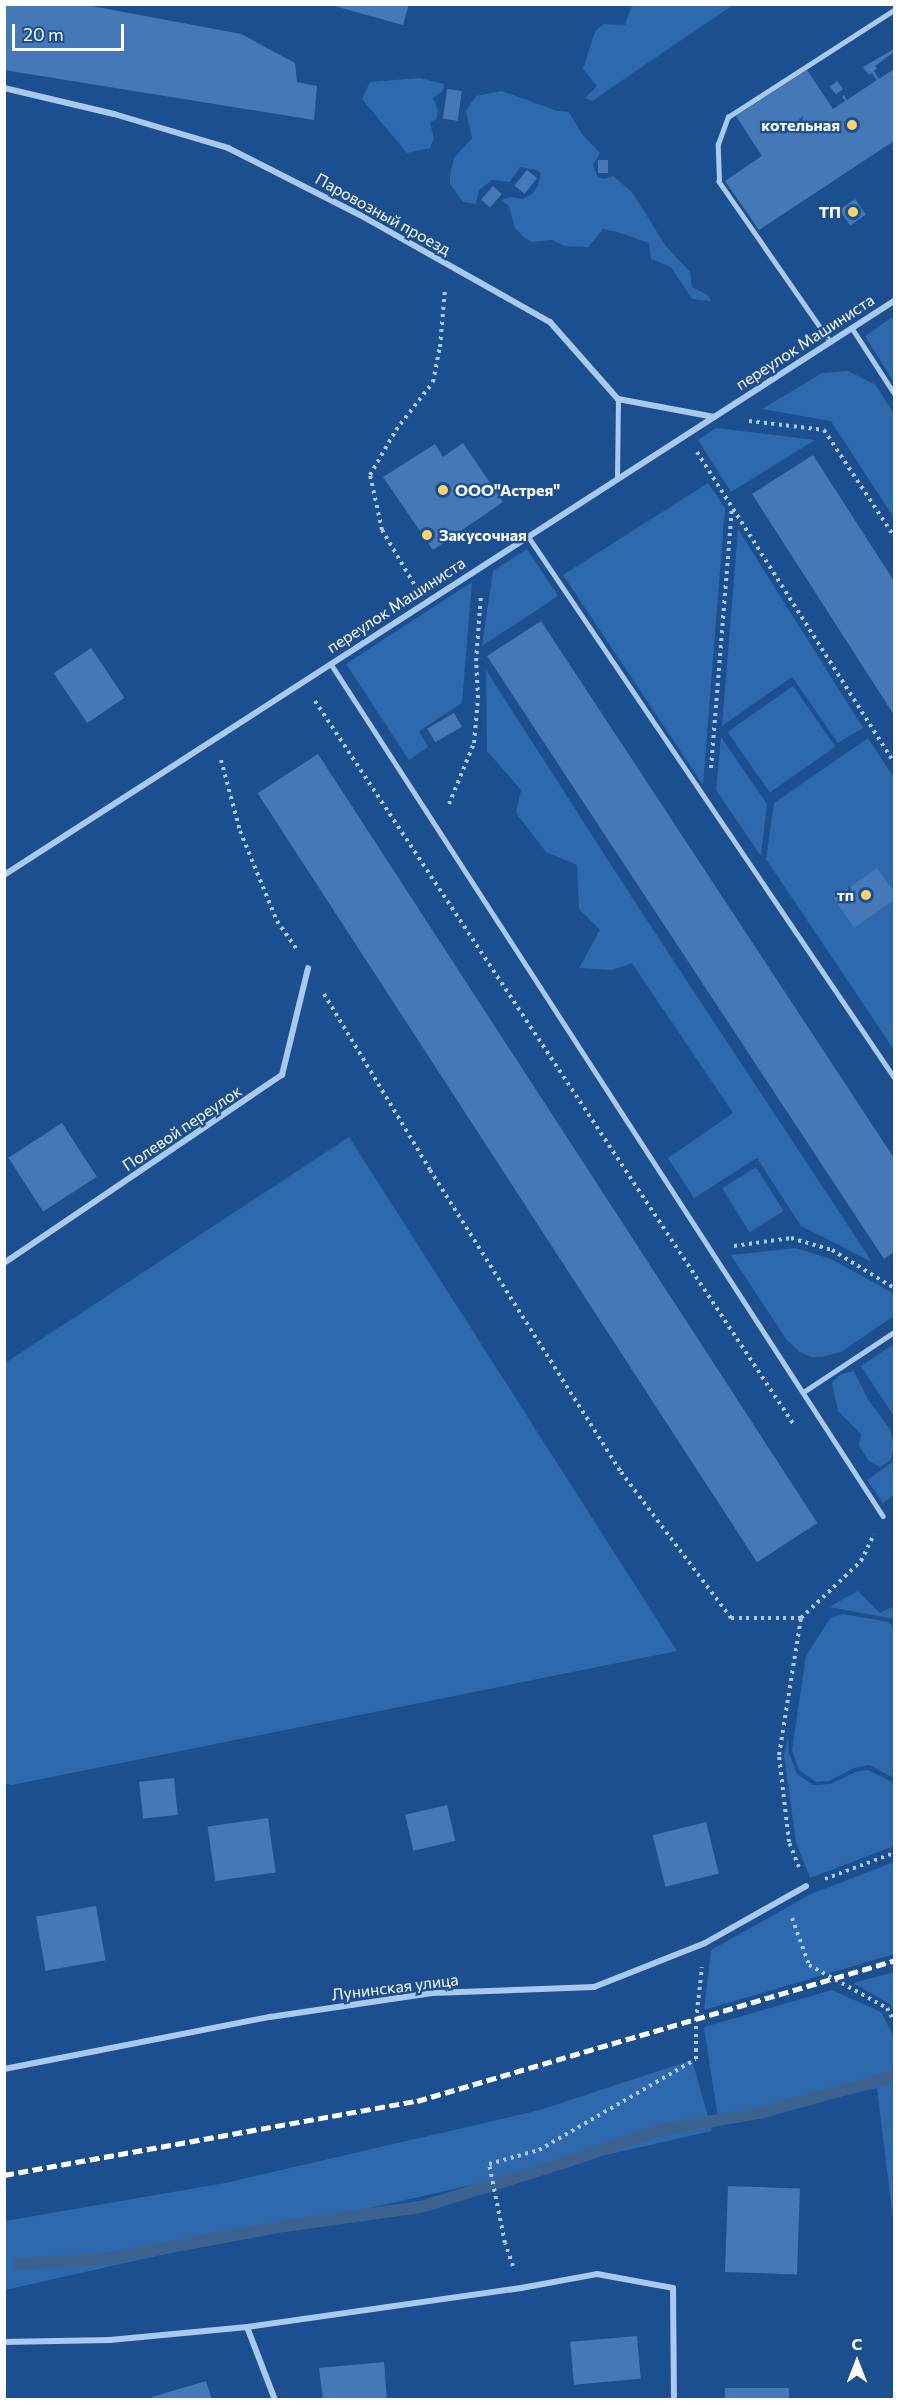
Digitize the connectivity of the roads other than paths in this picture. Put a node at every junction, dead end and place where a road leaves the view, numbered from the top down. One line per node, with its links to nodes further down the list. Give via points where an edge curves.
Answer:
1 (894, 10): 5 (lane, via 728,117 717,144 719,182)
2 (4, 88): 7 (street, Паровозный проезд, via 114,114 228,148 360,215 550,322)
3 (894, 301): 4 (street, переулок Машиниста)
4 (852, 328): 5 (street, переулок Машиниста); 6 (lane)
5 (830, 342): 8 (street, переулок Машиниста)
6 (894, 393)
7 (618, 399): 8 (street); 9 (lane)
8 (714, 417): 9 (street, переулок Машиниста)
9 (617, 479): 10 (street, переулок Машиниста)
10 (528, 536): 11 (street, переулок Машиниста); 14 (lane)
11 (331, 664): 12 (street, переулок Машиниста); 17 (lane)
12 (4, 875)
13 (308, 968): 15 (street, Полевой переулок, via 282,1075)
14 (894, 1077)
15 (4, 1263)
16 (894, 1332): 17 (lane)
17 (805, 1391): 18 (lane)
18 (883, 1516)
19 (806, 1886): 20 (street, Лунинская улица, via 705,1943 594,1987 432,1993 270,2017)
20 (4, 2069)
21 (247, 2327): 22 (street, via 110,2340); 23 (street); 24 (street, via 597,2274 673,2289)
22 (4, 2342)
23 (275, 2400)
24 (674, 2400)

